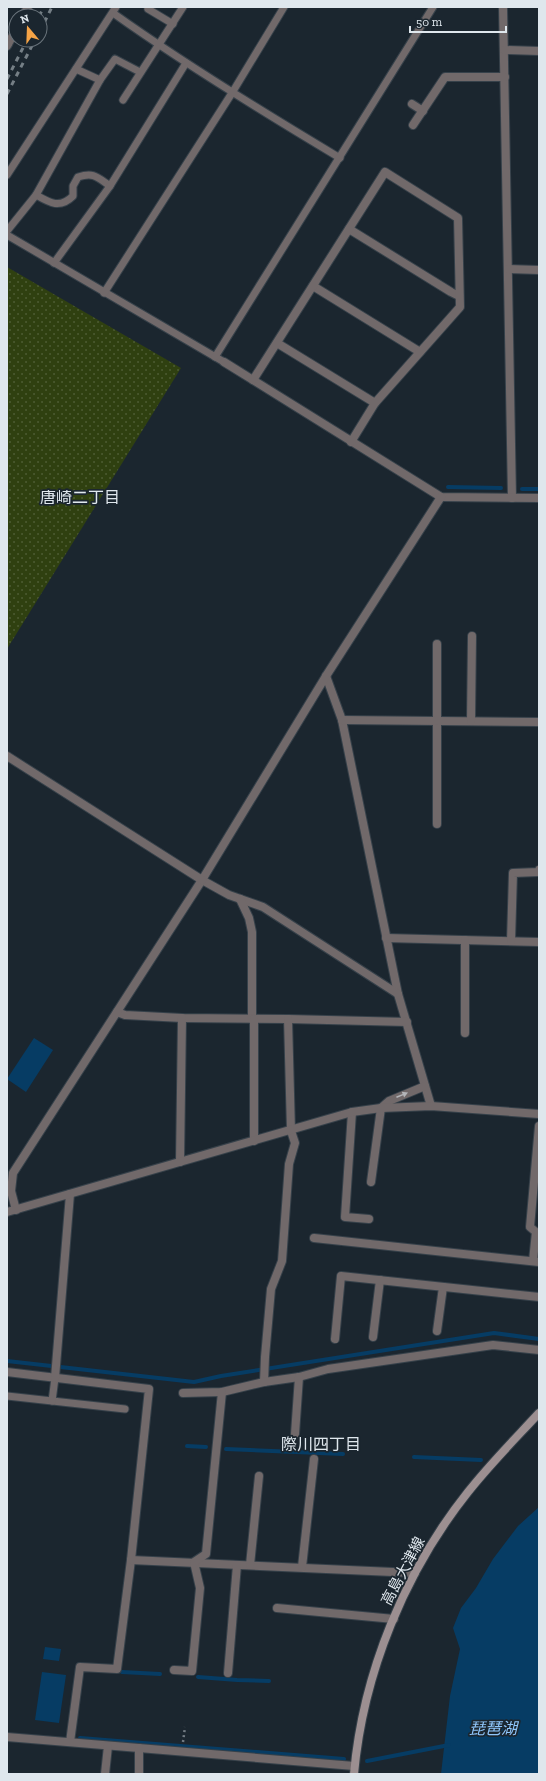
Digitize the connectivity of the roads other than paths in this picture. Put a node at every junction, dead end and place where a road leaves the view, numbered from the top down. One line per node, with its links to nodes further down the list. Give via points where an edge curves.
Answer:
1 (150, 7): 7 (lane, via 148,9)
2 (183, 7): 7 (lane)
3 (284, 7): 16 (lane)
4 (433, 7): 21 (lane)
5 (504, 7): 9 (street)
6 (114, 10): 8 (lane); 12 (lane)
7 (173, 24): 8 (lane)
8 (158, 45): 11 (lane); 13 (lane)
9 (504, 50): 10 (street); 14 (street)
10 (539, 50)
11 (186, 63): 16 (lane); 23 (lane)
12 (76, 69): 15 (lane); 22 (lane)
13 (140, 72): 15 (lane, via 115,59); 17 (lane)
14 (505, 77): 19 (street, via 445,76); 29 (street)
15 (100, 80): 24 (lane)
16 (232, 93): 21 (lane); 32 (lane)
17 (122, 100)
18 (412, 104): 19 (street)
19 (423, 111): 20 (street)
20 (413, 125)
21 (340, 158): 36 (lane)
22 (7, 174)
23 (110, 186): 24 (lane, via 98,177 88,174 78,177 73,186 73,196 66,202 56,204); 28 (lane)
24 (36, 195): 26 (lane)
25 (349, 229): 31 (street); 33 (street); 33 (street, via 385,172 458,218)
26 (7, 231)
27 (7, 235): 28 (lane)
28 (54, 263): 32 (lane)
29 (508, 269): 30 (street); 42 (street)
30 (539, 270)
31 (313, 286): 34 (street); 35 (street)
32 (104, 293): 36 (lane)
33 (460, 296): 35 (street, via 460,308)
34 (276, 343): 38 (street); 39 (street)
35 (420, 352): 39 (street)
36 (215, 357): 37 (lane)
37 (224, 362): 38 (street)
38 (253, 380): 40 (street)
39 (375, 403): 40 (street)
40 (351, 442): 41 (street)
41 (441, 497): 42 (street); 46 (street)
42 (512, 498): 43 (street)
43 (539, 498)
44 (472, 636): 49 (street)
45 (437, 644): 48 (street)
46 (326, 676): 47 (street); 54 (street)
47 (342, 720): 48 (street); 56 (street)
48 (436, 721): 49 (street); 52 (street)
49 (471, 721): 50 (street)
50 (539, 722)
51 (7, 756): 54 (street)
52 (437, 824)
53 (539, 870): 58 (street, via 513,873)
54 (202, 880): 55 (street); 61 (street)
55 (240, 899): 60 (street, via 263,907); 63 (street, via 252,932)
56 (386, 938): 57 (street); 60 (street)
57 (466, 940): 58 (street); 66 (street)
58 (510, 941): 59 (street)
59 (539, 942)
60 (398, 994): 65 (street)
61 (117, 1012): 62 (street, via 125,1015); 78 (street, via 13,1173 11,1192)
62 (182, 1018): 63 (street); 75 (street)
63 (253, 1019): 64 (street); 74 (street)
64 (288, 1019): 65 (street); 73 (street)
65 (407, 1022): 67 (street)
66 (465, 1033)
67 (425, 1086): 68 (street); 69 (street, one-way to 67, via 388,1100)
68 (431, 1106): 69 (street); 71 (street)
69 (381, 1108): 70 (street); 76 (street)
70 (352, 1112): 73 (street); 80 (street, via 345,1217)
71 (539, 1114)
72 (539, 1126): 82 (street, via 530,1227 536,1232)
73 (291, 1131): 74 (street); 93 (street, via 295,1142 289,1164 282,1261 271,1289)
74 (254, 1141): 75 (street)
75 (180, 1162): 77 (street)
76 (371, 1182)
77 (70, 1194): 78 (street); 91 (street)
78 (16, 1210): 79 (street)
79 (7, 1212)
80 (369, 1219)
81 (314, 1238): 82 (street)
82 (536, 1262)
83 (380, 1280): 84 (street); 87 (street); 88 (street, via 341,1276)
84 (443, 1287): 85 (street); 86 (street)
85 (539, 1297)
86 (437, 1331)
87 (373, 1337)
88 (335, 1339)
89 (539, 1350): 92 (street, via 493,1345 328,1369)
90 (7, 1372): 91 (street)
91 (55, 1377): 97 (lane); 103 (street, via 148,1389)
92 (299, 1377): 93 (street); 100 (street)
93 (264, 1380): 94 (street)
94 (222, 1392): 95 (street); 104 (street, via 206,1554)
95 (183, 1393)
96 (7, 1396): 97 (lane)
97 (52, 1401): 98 (lane)
98 (125, 1409)
99 (539, 1413): 108 (main road, 高島大津線, via 468,1491)
100 (295, 1434)
101 (314, 1459): 107 (street)
102 (259, 1476): 106 (street)
103 (131, 1560): 104 (street); 114 (street, via 117,1669 80,1667)
104 (194, 1562): 105 (street); 111 (street, via 200,1588 192,1670)
105 (237, 1565): 106 (street); 112 (street)
106 (250, 1565): 107 (street)
107 (302, 1567): 108 (street)
108 (414, 1573): 110 (main road, 高島大津線)
109 (277, 1608): 110 (street)
110 (394, 1618): 117 (main road, 高島大津線, via 369,1686)
111 (174, 1670)
112 (228, 1673)
113 (7, 1737): 114 (street)
114 (70, 1742): 115 (street)
115 (108, 1746): 116 (street); 118 (street)
116 (139, 1748): 117 (street); 119 (street)
117 (354, 1770)
118 (105, 1774)
119 (139, 1774)

